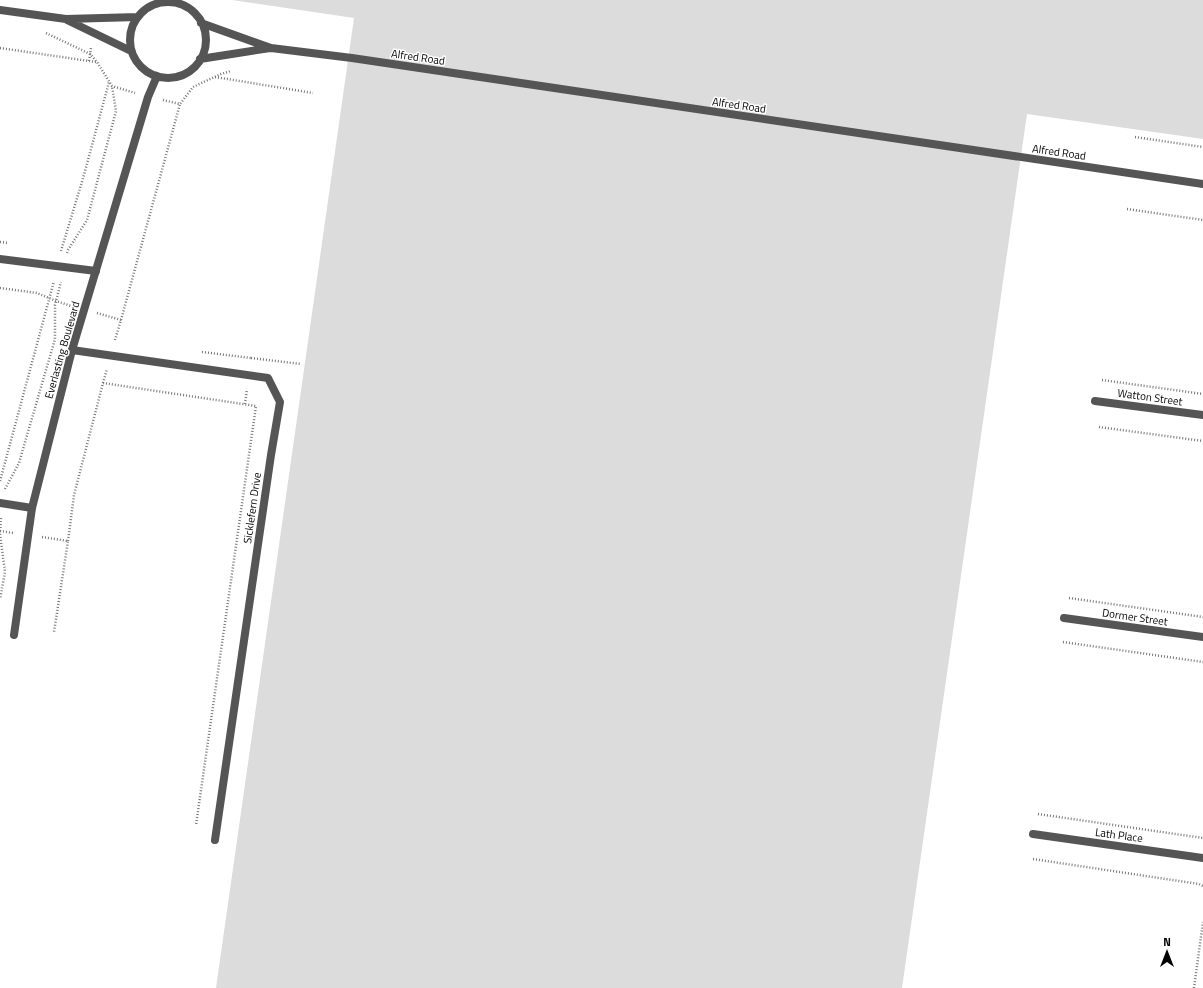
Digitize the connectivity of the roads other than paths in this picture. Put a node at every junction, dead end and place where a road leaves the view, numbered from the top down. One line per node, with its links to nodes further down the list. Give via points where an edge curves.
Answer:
1 (0, 10): 3 (street)
2 (138, 17): 3 (street); 4 (street, via 147,8 158,3 170,2 183,5 194,12); 6 (street, via 129,40)
3 (66, 19): 6 (street)
4 (201, 22): 5 (street, Alfred Road); 7 (street, via 205,34 205,47)
5 (271, 48): 7 (street, Alfred Road); 9 (street, Alfred Road)
6 (131, 52): 8 (street, via 146,71)
7 (200, 59): 8 (street, via 192,69 181,75 169,78)
8 (157, 76): 11 (street, Everlasting Boulevard, via 148,97)
9 (1203, 184)
10 (0, 259): 11 (street)
11 (96, 271): 12 (street, Everlasting Boulevard)
12 (72, 350): 16 (street, Everlasting Boulevard); 21 (street, Sicklefern Drive, via 268,378 280,402)
13 (1095, 401): 14 (street, Watton Street)
14 (1203, 416)
15 (2, 503): 16 (street)
16 (32, 508): 18 (street, Everlasting Boulevard)
17 (1064, 618): 19 (street, Dormer Street)
18 (14, 635)
19 (1203, 637)
20 (1033, 834): 22 (street, Lath Place)
21 (215, 840)
22 (1203, 858)

